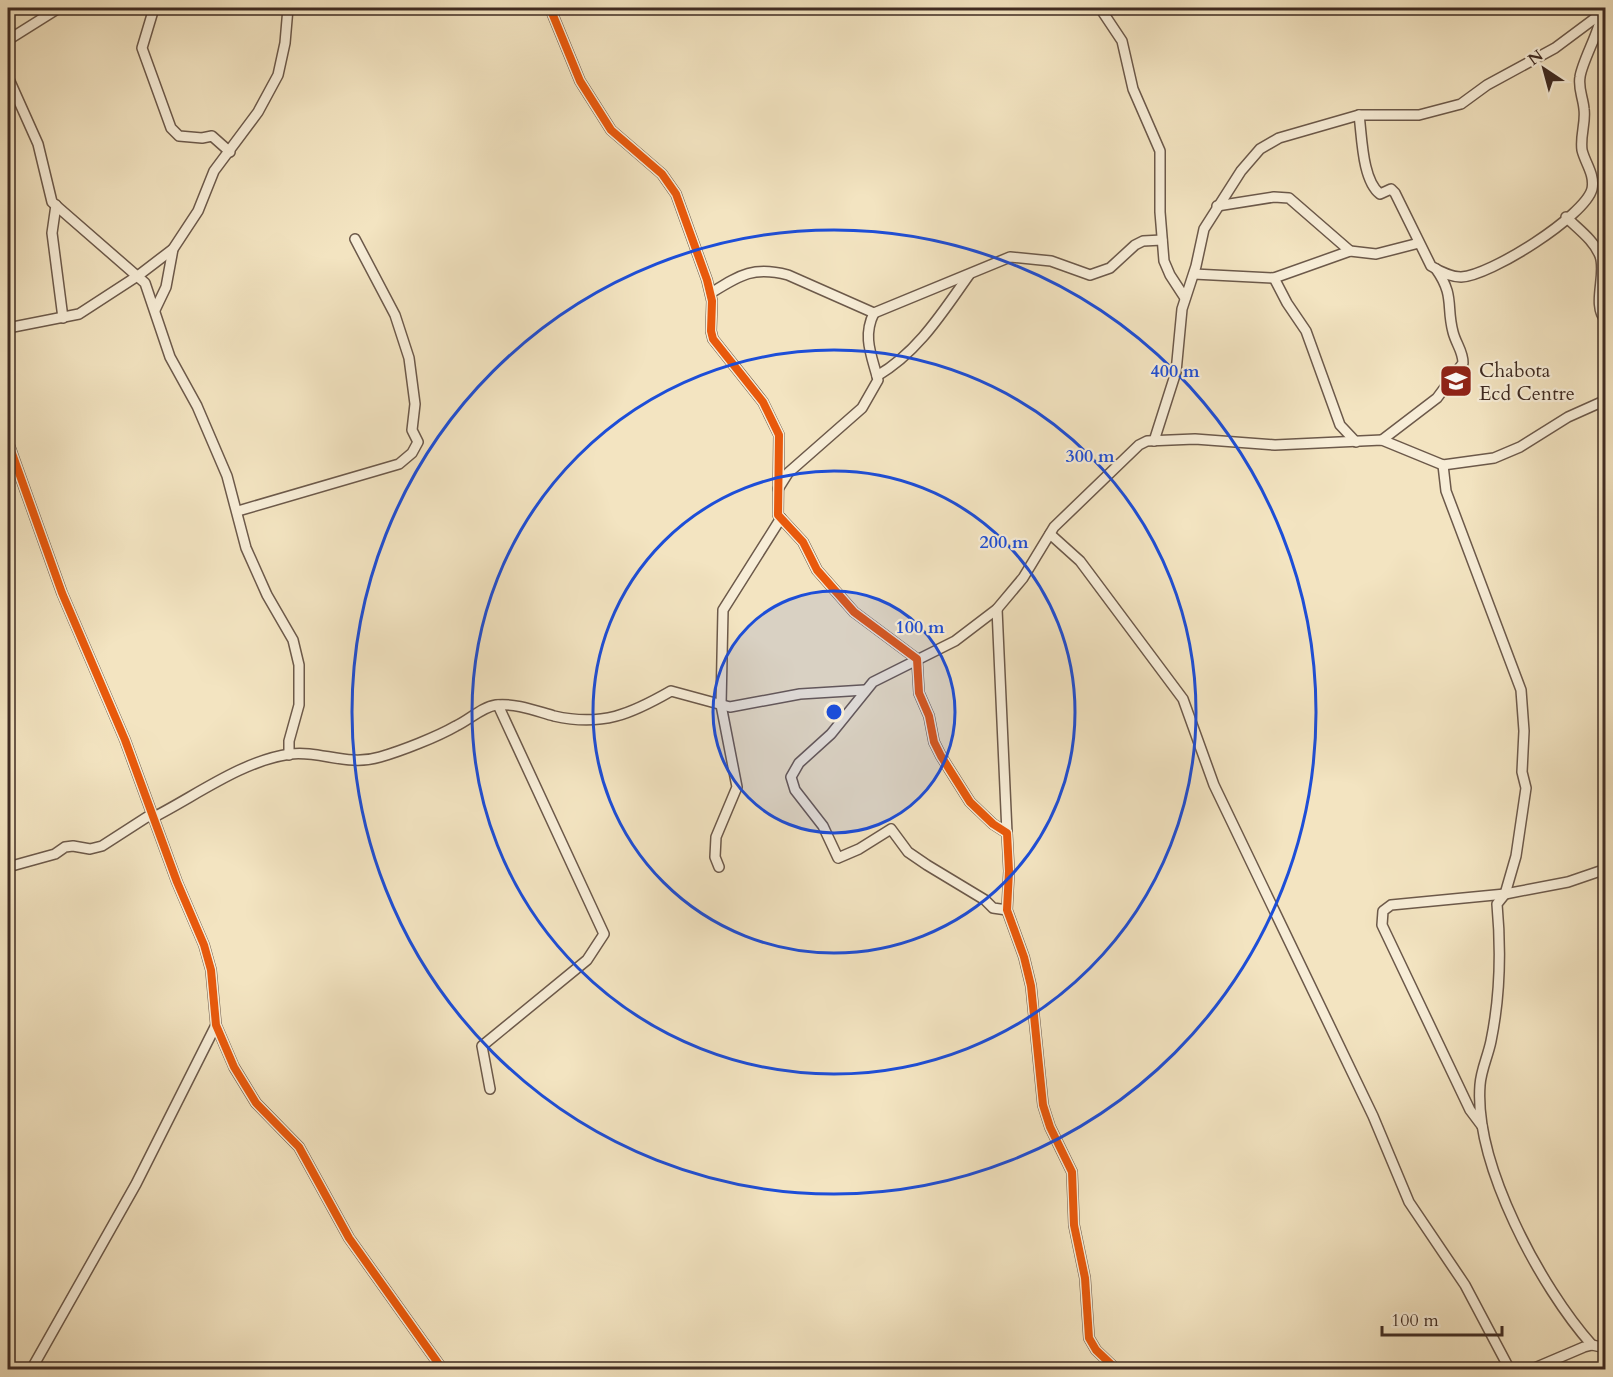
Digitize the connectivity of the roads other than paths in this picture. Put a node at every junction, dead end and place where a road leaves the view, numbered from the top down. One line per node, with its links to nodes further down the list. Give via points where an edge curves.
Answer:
1 (59, 8): 7 (street)
2 (154, 8): 10 (street, via 142,48 171,128 179,136 212,136)
3 (288, 8): 10 (street, via 278,75)
4 (550, 8): 24 (street, via 580,81 611,130 662,174 676,194)
5 (1100, 8): 15 (street, via 1122,41 1133,89 1160,151)
6 (1603, 9): 9 (street, via 1555,48 1487,85 1461,104 1419,115); 13 (street, via 1599,28 1583,59 1579,84 1584,108 1581,142 1591,173 1591,191)
7 (8, 40)
8 (8, 77): 11 (street, via 38,144 49,193)
9 (1359, 115): 12 (street, via 1269,142 1251,157); 16 (street, via 1364,159 1376,190 1380,194 1393,190)
10 (230, 152): 17 (street, via 214,171 198,211)
11 (56, 205): 22 (street); 28 (street, via 52,233)
12 (1217, 206): 18 (street, via 1289,198); 21 (street, via 1204,229)
13 (1566, 217): 19 (street, via 1505,263 1461,277); 29 (street, via 1592,242 1601,258 1600,302)
14 (356, 239): 39 (street, via 395,315 405,347 416,404 412,430 418,442 399,464)
15 (1162, 240): 20 (street, via 1135,245 1099,273 1081,273 1051,261 1010,257); 25 (street, via 1167,268)
16 (1419, 243): 18 (street, via 1376,254); 19 (street, via 1427,261)
17 (173, 249): 22 (street); 26 (street, via 166,287)
18 (1350, 251): 23 (street)
19 (1436, 269): 33 (street, via 1447,288 1453,332 1462,350 1463,363 1437,398)
20 (970, 273): 27 (street); 31 (street, via 943,314 902,359)
21 (1194, 274): 23 (street); 25 (street)
22 (139, 276): 26 (street, via 146,282); 28 (street, via 79,314)
23 (1274, 278): 36 (street, via 1306,331 1340,425)
24 (711, 293): 27 (street, via 740,275 756,270 774,271); 38 (street, via 713,339 763,402 779,435)
25 (1185, 298): 34 (street, via 1176,372)
26 (156, 309): 39 (street, via 167,349 197,405)
27 (874, 313): 31 (street, via 867,338)
28 (63, 318): 30 (street)
29 (1605, 321)
30 (8, 328)
31 (877, 376): 38 (street, via 878,381 862,408 788,473)
32 (1605, 400): 37 (street, via 1494,458)
33 (1382, 440): 36 (street); 37 (street)
34 (1154, 441): 36 (street, via 1195,439 1275,445); 41 (street, via 1139,445)
35 (8, 442): 48 (street, via 62,593)
36 (1356, 442)
37 (1443, 465): 53 (street, via 1446,491 1521,690 1522,772 1526,788 1516,856)
38 (778, 490): 40 (street)
39 (238, 511): 47 (street, via 246,548 293,640 299,665 299,705)
40 (781, 518): 43 (street, via 803,542 817,570 860,618); 46 (street, via 723,610)
41 (1050, 534): 42 (street, via 1023,578); 63 (street, via 1080,561 1183,699 1214,785 1373,1116 1409,1202 1465,1285)
42 (997, 609): 43 (street, via 955,641); 49 (street)
43 (917, 659): 44 (street, via 882,676); 49 (street, via 918,693 941,756 970,801)
44 (865, 690): 46 (street); 54 (street, via 791,777 795,790 823,826 838,858 891,829 908,852 927,866 993,908)
45 (498, 705): 46 (street, via 598,720 644,707 678,690); 47 (street, via 489,706 449,730 370,760); 56 (street, via 604,934 587,960 482,1046)
46 (721, 705): 51 (street, via 736,787 716,837)
47 (289, 755): 48 (street, via 230,773)
48 (154, 817): 50 (street, via 147,817 102,846 64,847 55,854); 55 (street, via 204,945 211,970)
49 (1007, 832): 54 (street)
50 (8, 867)
51 (719, 867)
52 (1605, 869): 53 (street, via 1568,882)
53 (1505, 894): 57 (street, via 1497,904 1500,939 1495,1014 1480,1084); 57 (street, via 1391,905 1381,918 1470,1110)
54 (1007, 910): 62 (street, via 1030,986 1043,1105 1072,1172 1074,1225 1085,1278 1089,1338)
55 (216, 1025): 60 (street, via 136,1184); 61 (street, via 247,1092 299,1147 349,1238)
56 (490, 1089)
57 (1483, 1128): 58 (street, via 1506,1206 1543,1278)
58 (1592, 1345): 59 (street); 64 (street)
59 (1605, 1348)
60 (31, 1370)
61 (443, 1370)
62 (1117, 1370)
63 (1510, 1370)
64 (1530, 1370)

